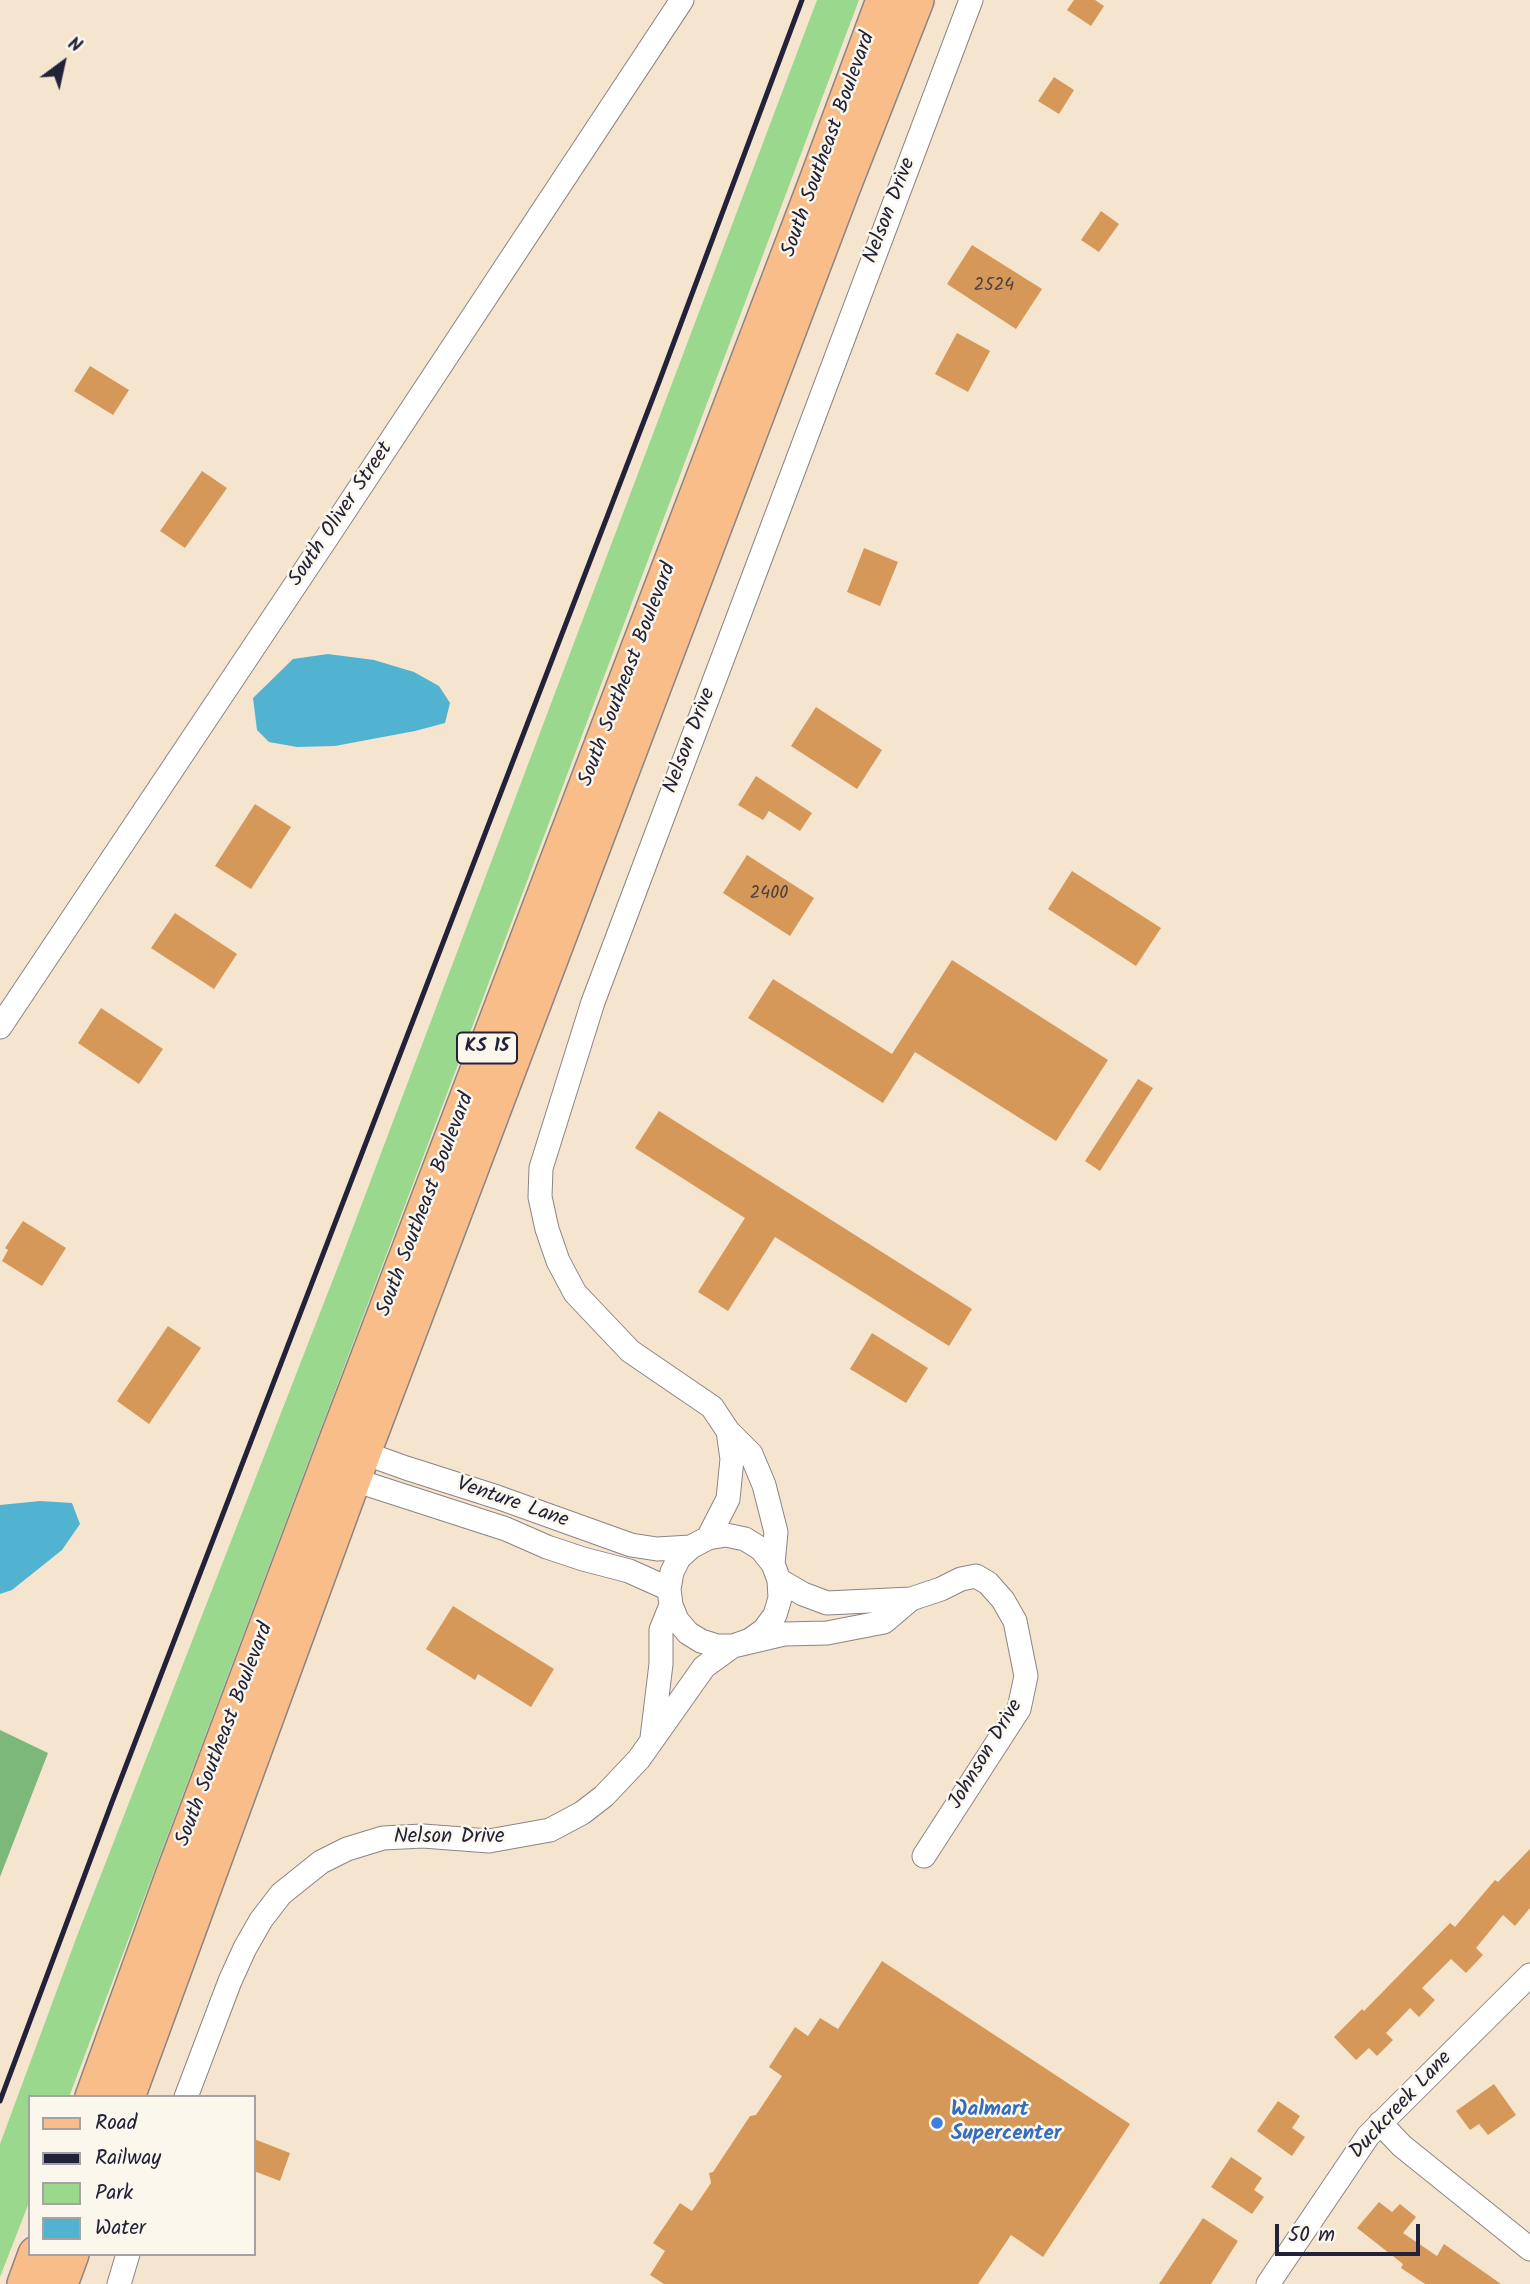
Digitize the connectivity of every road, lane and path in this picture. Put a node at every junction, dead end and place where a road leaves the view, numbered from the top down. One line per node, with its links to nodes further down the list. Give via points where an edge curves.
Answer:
1 (681, 0): 5 (street, South Oliver Street)
2 (884, 0): 7 (main road, South Southeast Boulevard / KS 15)
3 (915, 0): 7 (main road, South Southeast Boulevard / KS 15)
4 (971, 0): 6 (street, Nelson Drive, via 593,1002 541,1168 540,1197 547,1229 575,1293 630,1351 712,1406)
5 (0, 1027)
6 (728, 1431): 8 (street, via 732,1459 728,1499); 9 (street, Nelson Drive, via 751,1454 764,1485 776,1532)
7 (345, 1461): 8 (street, Venture Lane, via 418,1473 631,1545 657,1549); 10 (street, Venture Lane, via 583,1559 629,1571); 16 (main road, South Southeast Boulevard / KS 15, via 173,1876); 17 (main road, South Southeast Boulevard / KS 15)
8 (699, 1542): 9 (street, via 726,1535 745,1539 761,1549); 10 (street, via 679,1558 672,1572)
9 (776, 1572): 11 (street, via 803,1594 827,1603); 12 (street, via 780,1598 775,1615 764,1630)
10 (670, 1597): 12 (street, via 677,1620 688,1633 717,1646); 13 (street, Nelson Drive, via 661,1630)
11 (911, 1599): 12 (street, via 884,1622 827,1633 785,1634); 14 (street, Johnson Drive, via 961,1578 976,1576 989,1583 1015,1621 1026,1676 1019,1709)
12 (733, 1646): 13 (street, Nelson Drive, via 704,1667)
13 (652, 1738): 18 (street, Nelson Drive, via 604,1797 550,1830 489,1841 383,1838 333,1854 308,1871 281,1894 245,1948)
14 (924, 1856)
15 (1530, 1976): 19 (street, Duckcreek Lane)
16 (94, 2095)
17 (128, 2095)
18 (187, 2095)
19 (1380, 2123): 20 (street); 27 (street, Duckcreek Lane)
20 (1530, 2249)
21 (35, 2256): 24 (main road)
22 (70, 2256): 25 (main road)
23 (127, 2256): 26 (street)
24 (25, 2284)
25 (60, 2284)
26 (119, 2284)
27 (1268, 2284)

